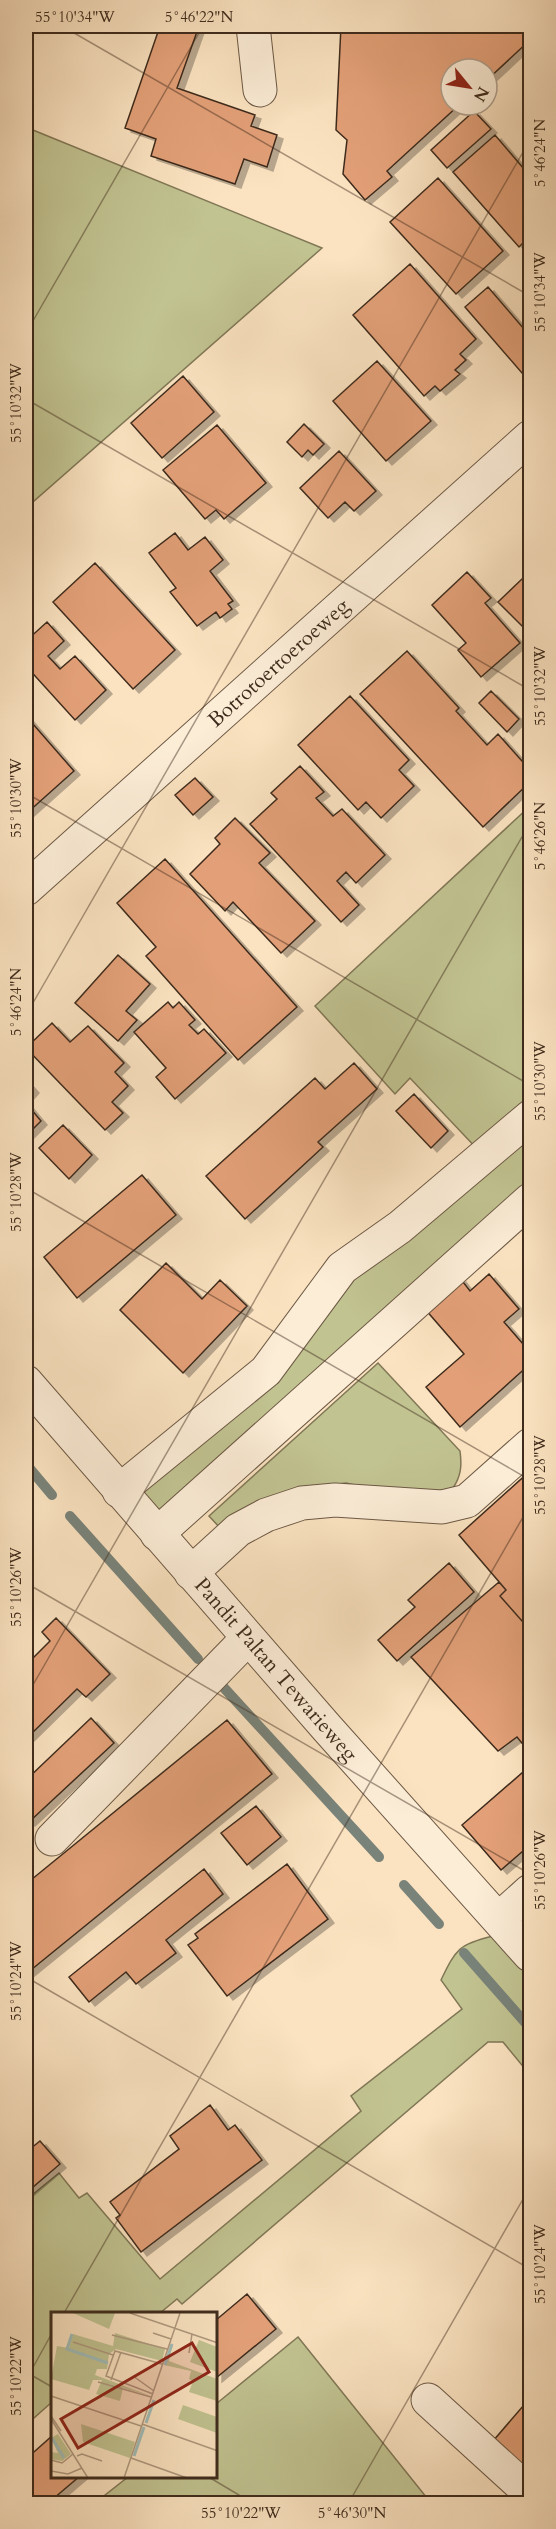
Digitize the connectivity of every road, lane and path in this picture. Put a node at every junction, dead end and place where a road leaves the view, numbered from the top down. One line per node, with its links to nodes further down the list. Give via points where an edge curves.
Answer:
1 (253, 26): 2 (street)
2 (260, 90)
3 (531, 437): 4 (street, Botrotoertoeroeweg)
4 (26, 889)
5 (531, 1117): 9 (street, via 400,1227 342,1268 266,1371)
6 (531, 1200): 10 (street)
7 (26, 1382): 9 (street, Pandit Paltan Tewarieweg)
8 (531, 1445): 11 (street, via 467,1501 442,1507 335,1500 302,1503 238,1530)
9 (119, 1491): 10 (street, Pandit Paltan Tewarieweg)
10 (157, 1534): 11 (street, Pandit Paltan Tewarieweg)
11 (191, 1573): 12 (street, Pandit Paltan Tewarieweg)
12 (248, 1638): 13 (street); 15 (street, Pandit Paltan Tewarieweg)
13 (52, 1839)
14 (531, 1892): 15 (street)
15 (499, 1919): 16 (street, Pandit Paltan Tewarieweg)
16 (531, 1955)
17 (428, 2400): 18 (street)
18 (531, 2493)

